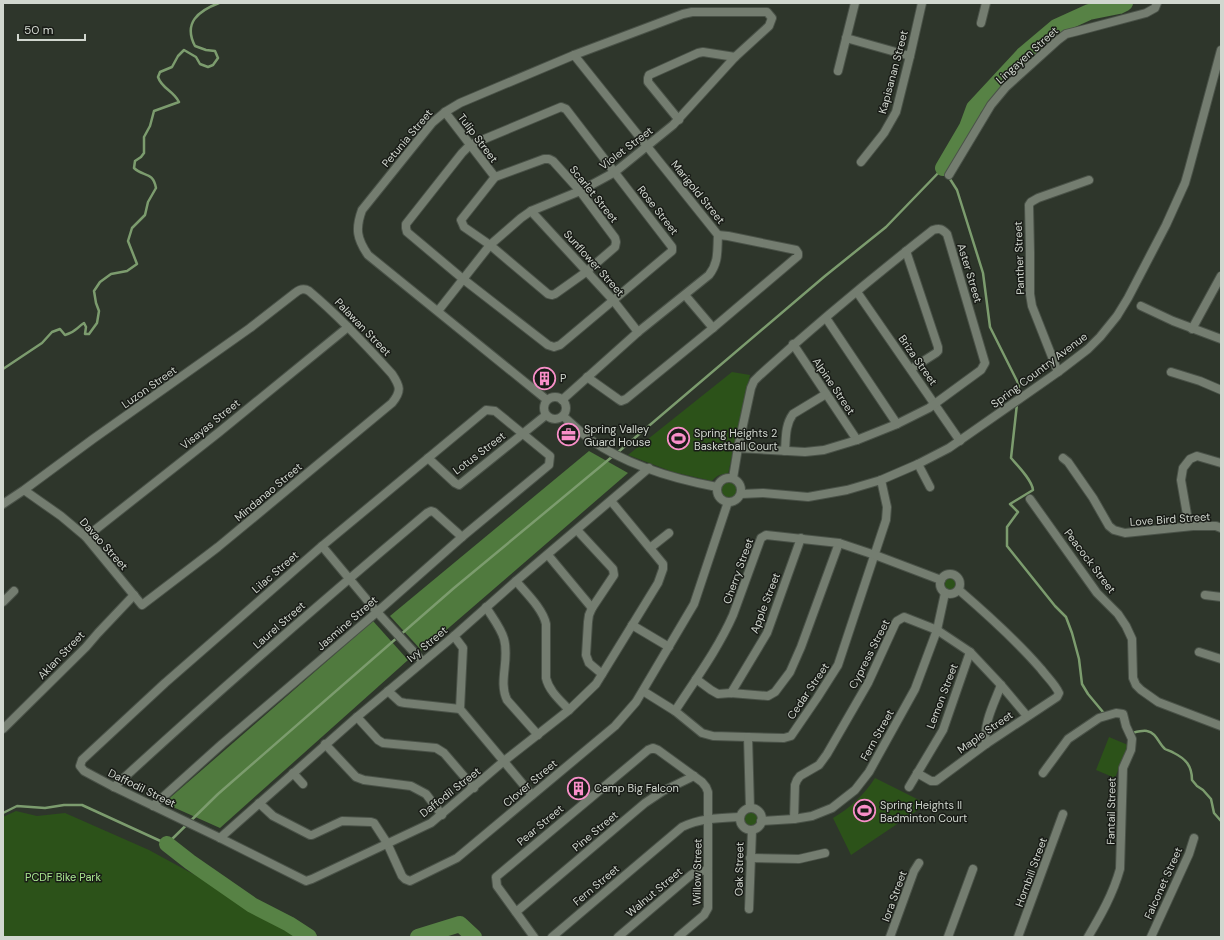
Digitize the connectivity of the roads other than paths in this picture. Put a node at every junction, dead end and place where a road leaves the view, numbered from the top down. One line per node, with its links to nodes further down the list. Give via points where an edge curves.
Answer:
1 (855, 3): 7 (street)
2 (922, 3): 10 (street, Kapisanan Street)
3 (986, 3): 6 (street)
4 (1157, 3): 19 (street, Lingayen Street, via 1155,8 1146,13 1066,34 1058,40 1006,86 991,105)
5 (767, 12): 9 (street, Petunia Street, via 692,12); 11 (street, Violet Street, via 772,18 769,26)
6 (981, 23)
7 (846, 38): 10 (street); 12 (street)
8 (1221, 50): 44 (street, Spring Country Avenue, via 1185,183 1166,225 1117,316 1088,349)
9 (574, 55): 13 (street, Petunia Street, via 460,103); 16 (street, Marigold Street)
10 (910, 56): 17 (street, Kapisanan Street, via 896,112 884,133)
11 (736, 57): 14 (street, Violet Street); 14 (street, via 698,53 649,75 648,82)
12 (838, 71)
13 (445, 112): 15 (street, Tulip Street); 35 (street, Petunia Street, via 432,123 362,210 357,232 361,245 368,255)
14 (679, 120): 16 (street, Violet Street)
15 (470, 145): 18 (street, Rose Street, via 564,107); 20 (street, Tulip Street); 29 (street, Rose Street, via 406,224 408,232)
16 (647, 147): 18 (street, Violet Street); 24 (street, Marigold Street)
17 (861, 162)
18 (615, 172): 22 (street, Violet Street); 33 (street, Rose Street, via 672,247 672,251)
19 (949, 175)
20 (494, 178): 22 (street, Scarlet Street, via 549,159); 25 (street, Scarlet Street, via 461,220 464,227)
21 (1089, 180): 44 (street, Panther Street, via 1038,198 1031,202 1028,209 1032,306)
22 (580, 192): 23 (street, Violet Street); 27 (street, Scarlet Street, via 616,242 614,247)
23 (531, 211): 25 (street, Violet Street); 27 (street, Sunflower Street)
24 (718, 235): 32 (street, Marigold Street, via 717,260 714,268); 38 (street, via 796,250 798,256)
25 (490, 245): 27 (street, Scarlet Street, via 548,294 555,294); 29 (street, Violet Street)
26 (906, 251): 31 (street, Aster Street); 43 (street, via 938,347 936,353); 52 (street, Aster Street, via 932,230 942,229 947,234 985,363 981,370)
27 (586, 272): 33 (street, Sunflower Street)
28 (1221, 276): 39 (street)
29 (463, 279): 33 (street, Rose Street, via 548,345 554,346 560,345); 35 (street, Violet Street)
30 (302, 289): 37 (street, Palawan Street, via 309,291); 70 (street, Luzon Street)
31 (857, 292): 36 (street, Aster Street); 43 (street, Briza Street)
32 (685, 295): 38 (street); 40 (street, Marigold Street)
33 (613, 300): 40 (street, Sunflower Street)
34 (1142, 306): 39 (street)
35 (438, 311): 50 (street, Petunia Street)
36 (826, 318): 42 (street, Aster Street); 55 (street)
37 (348, 327): 47 (street, Palawan Street, via 392,374); 80 (street, Visayas Street)
38 (713, 328): 46 (street, via 622,401)
39 (1192, 329): 41 (street)
40 (638, 332): 46 (street, Marigold Street)
41 (1221, 339)
42 (793, 344): 49 (street, Alpine Street); 59 (street, Aster Street, via 754,381)
43 (911, 369): 52 (street, Briza Street)
44 (1058, 372): 58 (street, Spring Country Avenue)
45 (1171, 372): 48 (street)
46 (587, 377): 51 (street, Marigold Street)
47 (400, 389): 98 (street, Mindanao Street, via 392,403 218,547)
48 (1221, 390)
49 (826, 394): 57 (street, Alpine Street); 60 (street, via 790,419 787,424)
50 (547, 400): 51 (street, via 553,397); 53 (street, via 544,407)
51 (562, 400): 54 (street, via 566,410)
52 (935, 404): 55 (street, Aster Street); 58 (street, Briza Street)
53 (546, 415): 54 (street, via 552,419); 56 (street, Lotus Street)
54 (563, 416): 65 (street, via 604,448)
55 (897, 424): 57 (street, Aster Street)
56 (522, 434): 61 (street, Lilac Street, via 494,411 486,410); 61 (street, Lotus Street, via 459,485); 81 (street, Jasmine Street, via 550,456 549,465)
57 (857, 440): 60 (street, Aster Street, via 824,450)
58 (960, 441): 64 (street, Spring Country Avenue)
59 (738, 448): 60 (street, Aster Street); 66 (street, Aster Street)
60 (785, 451)
61 (428, 458): 84 (street, Lilac Street)
62 (1063, 458): 76 (street, Love Bird Street, via 1114,530 1125,533)
63 (1221, 463): 76 (street, via 1198,456 1190,459 1183,468 1181,480)
64 (918, 464): 67 (street, Spring Country Avenue); 69 (street)
65 (649, 468): 68 (street, via 675,478); 73 (street, Ivy Street)
66 (733, 478): 68 (street, via 723,479); 71 (street, via 741,485)
67 (881, 480): 71 (street, Spring Country Avenue, via 847,490 808,497); 87 (street, Cedar Street, via 887,507 886,520)
68 (717, 487): 74 (street, via 719,497)
69 (930, 487)
70 (24, 490): 75 (street, Luzon Street); 80 (street, Davao Street)
71 (741, 494): 74 (street, via 738,499)
72 (1030, 499): 121 (street, Peacock Street, via 1097,593 1126,626 1132,638 1132,678 1136,685 1158,702)
73 (611, 501): 78 (street, Ivy Street); 85 (street, Daffodil Street)
74 (728, 502): 105 (street, Clover Street, via 694,604)
75 (5, 503)
76 (1189, 526): 77 (street, Love Bird Street)
77 (1221, 528)
78 (577, 530): 86 (street, Ivy Street); 100 (street, via 614,572)
79 (669, 533): 85 (street)
80 (86, 537): 94 (street, Davao Street)
81 (462, 537): 88 (street, Laurel Street, via 431,511); 101 (street, Jasmine Street)
82 (801, 538): 83 (street, Cherry Street); 111 (street, Cherry Street, via 766,535 761,538 731,621); 115 (street, Apple Street, via 767,633)
83 (839, 542): 87 (street, Cherry Street); 115 (street, via 790,672 775,692 768,696)
84 (322, 546): 88 (street); 128 (street, Lilac Street, via 165,683 82,760)
85 (650, 548): 102 (street, Daffodil Street, via 663,564 663,569 658,583)
86 (548, 555): 90 (street, Ivy Street); 100 (street)
87 (875, 555): 89 (street, Cherry Street); 124 (street, Cedar Street, via 838,665 791,736)
88 (349, 578): 101 (street); 134 (street, Laurel Street)
89 (941, 580): 91 (street, via 948,574 953,574 960,581); 93 (street, via 940,585)
90 (516, 581): 99 (street, Ivy Street); 117 (street, via 545,618 547,684)
91 (958, 590): 93 (street, via 955,593); 119 (street, Maple Street, via 1008,633 1060,693)
92 (14, 591): 97 (street)
93 (945, 593): 103 (street, Fern Street)
94 (134, 595): 98 (street, Davao Street); 122 (street, Aklan Street, via 86,647)
95 (1205, 595): 96 (street)
96 (1221, 597)
97 (3, 602)
98 (142, 604)
99 (486, 607): 104 (street, Ivy Street); 123 (street, via 504,640 504,694)
100 (592, 608): 110 (street, via 589,615 586,655 589,663)
101 (377, 612): 109 (street); 139 (street, Jasmine Street)
102 (632, 626): 105 (street); 110 (street, Daffodil Street)
103 (937, 630): 106 (street, Cypress Street); 145 (street, Fern Street, via 915,689 869,772 855,790 832,808 812,816); 145 (street, Cypress Street, via 904,617 897,621 868,683 827,754 819,765 797,780)
104 (454, 636): 109 (street, Ivy Street); 116 (street, via 463,648)
105 (669, 647): 114 (street, Clover Street)
106 (970, 652): 112 (street, Cypress Street); 130 (street, Lemon Street, via 943,730)
107 (1199, 652): 108 (street)
108 (1221, 660)
109 (422, 661): 113 (street, Ivy Street)
110 (602, 674): 117 (street, Daffodil Street, via 596,684)
111 (696, 679): 115 (street, via 718,694); 118 (street, Cherry Street)
112 (1001, 685): 119 (street, Cypress Street); 126 (street, via 985,726)
113 (388, 691): 116 (street, via 400,702); 120 (street, Ivy Street)
114 (643, 691): 118 (street, Cedar Street); 137 (street, Clover Street, via 615,726)
115 (731, 693)
116 (460, 709): 127 (street)
117 (569, 710): 123 (street, Daffodil Street)
118 (675, 711): 124 (street, Cedar Street, via 707,735)
119 (1027, 716): 126 (street, Maple Street)
120 (357, 717): 125 (street, Ivy Street); 136 (street, via 382,743 436,748 444,753)
121 (1221, 726)
122 (3, 729)
123 (538, 736): 127 (street, Daffodil Street)
124 (748, 737): 140 (street)
125 (326, 744): 129 (street, Ivy Street); 142 (street, via 356,777 411,786 426,794)
126 (986, 744): 130 (street, Maple Street, via 936,781 931,782)
127 (504, 761): 136 (street, Daffodil Street); 137 (street)
128 (80, 766): 134 (street, Daffodil Street, via 84,771)
129 (293, 773): 133 (street); 138 (street, Ivy Street)
130 (917, 773): 135 (street, Lemon Street)
131 (1043, 773): 165 (street, Fantail Street, via 1068,739 1099,718 1116,713 1123,714 1132,739 1131,750 1123,768 1120,869 1106,906)
132 (694, 776): 144 (street, Pear Street, via 702,782 708,792); 157 (street, Pine Street, via 645,803); 157 (street, Pear Street, via 656,749 648,750 496,877 497,886)
133 (303, 784)
134 (114, 787): 139 (street, Daffodil Street)
135 (909, 787)
136 (474, 788): 142 (street, Daffodil Street)
137 (532, 795): 150 (street, Clover Street, via 456,858 410,881 402,876)
138 (259, 803): 148 (street, Ivy Street); 150 (street, Clover Street, via 273,816 310,835 345,821 371,822 376,825)
139 (153, 806): 148 (street, Daffodil Street)
140 (750, 808): 143 (street); 146 (street, via 759,812)
141 (1063, 814): 164 (street, Hornbill Street)
142 (442, 815): 150 (street, Daffodil Street, via 431,823)
143 (740, 817): 144 (street, Fern Street); 147 (street, via 743,826)
144 (709, 818): 155 (street, Willow Street); 159 (street, Fern Street, via 676,831)
145 (794, 819): 146 (street, Fern Street)
146 (762, 821): 147 (street)
147 (752, 830): 152 (street, Oak Street)
148 (220, 838): 150 (street, Daffodil Street, via 306,881)
149 (1194, 838): 166 (street, Falconet Street)
150 (387, 843)
151 (825, 854): 152 (street, via 799,859)
152 (750, 858): 156 (street, Oak Street)
153 (919, 863): 162 (street, Iora Street)
154 (973, 869): 163 (street)
155 (708, 870): 160 (street, Walnut Street, via 691,875); 161 (street, Willow Street, via 707,911)
156 (750, 909)
157 (516, 912): 158 (street)
158 (534, 937)
159 (552, 937)
160 (618, 937)
161 (678, 937)
162 (890, 937)
163 (948, 937)
164 (1018, 937)
165 (1088, 937)
166 (1151, 937)

